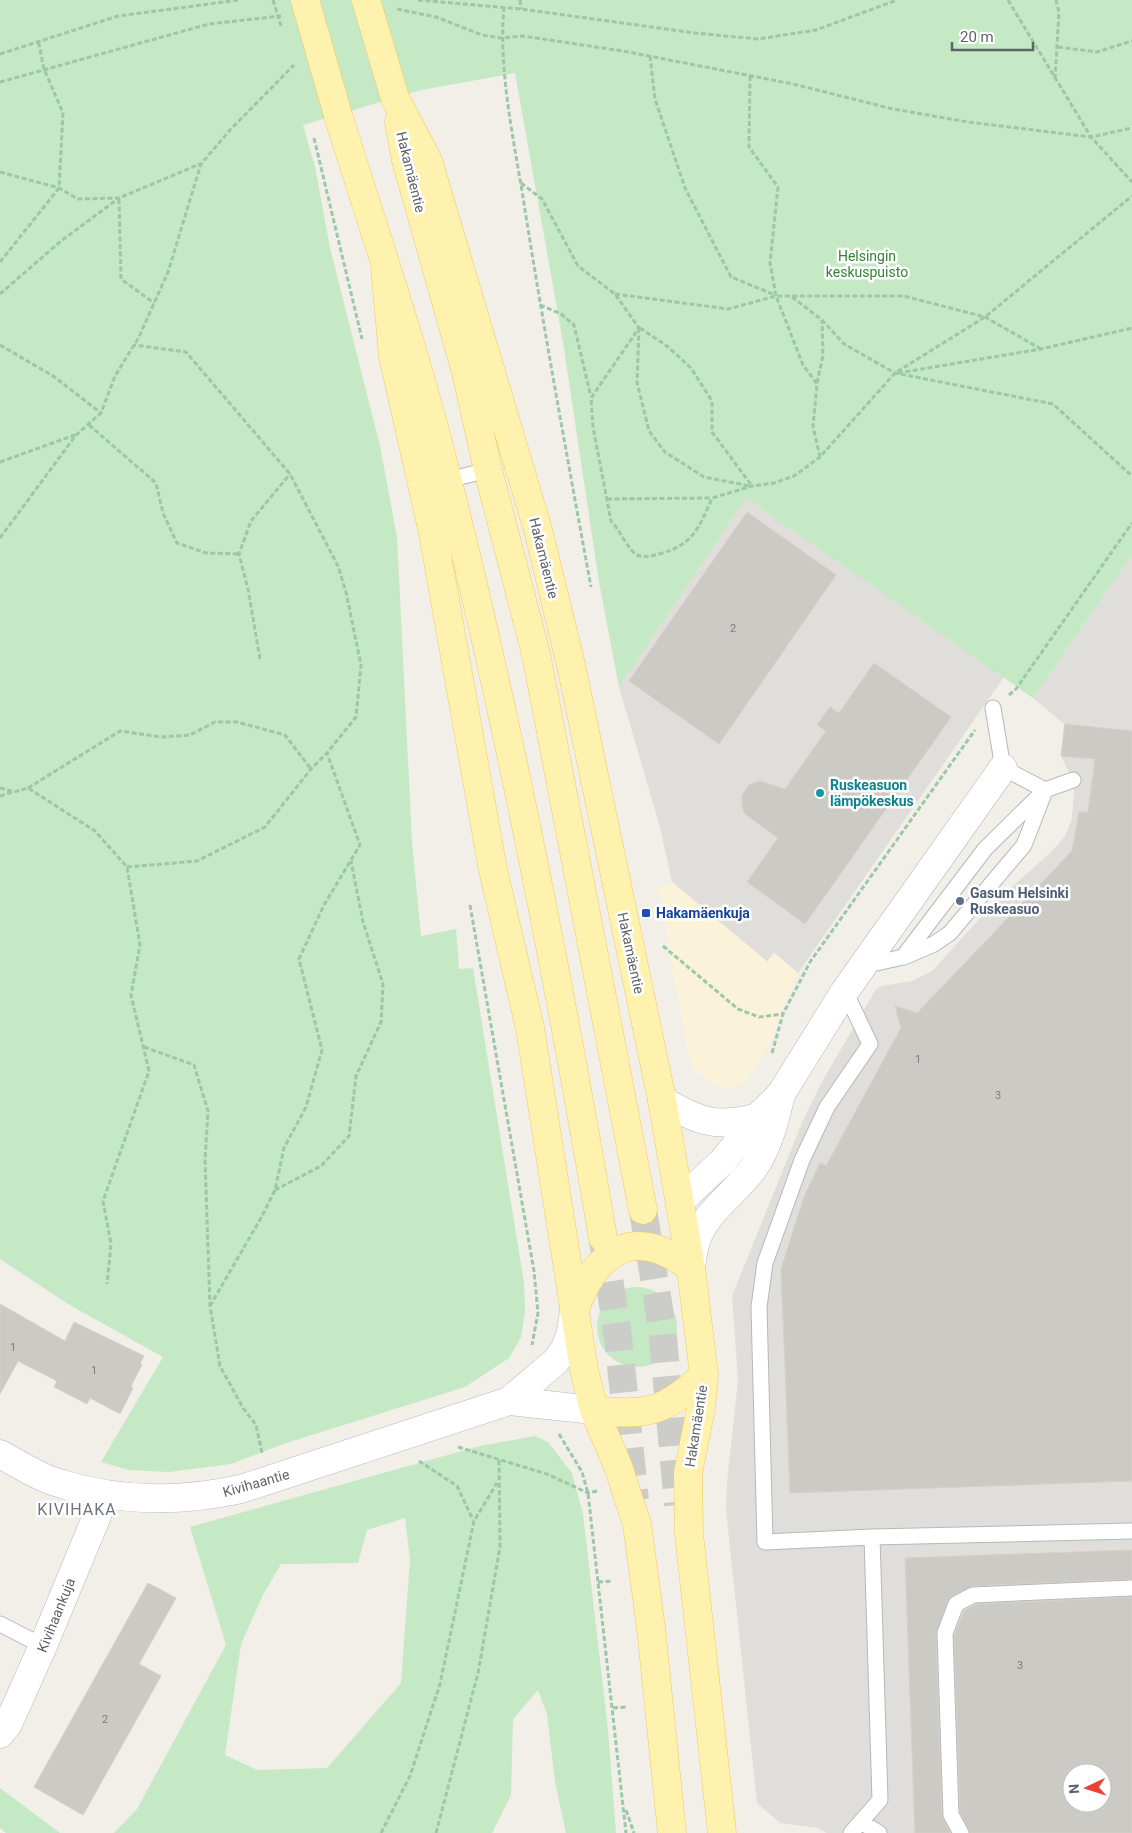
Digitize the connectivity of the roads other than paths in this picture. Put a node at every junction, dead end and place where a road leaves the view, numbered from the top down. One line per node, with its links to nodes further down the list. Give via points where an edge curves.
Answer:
1 (305, 0): 4 (main road, bridge)
2 (378, 4): 3 (main road, Hakamäentie, bridge)
3 (395, 98): 5 (main road, Hakamäentie, via 406,160 466,372); 15 (main road, Hakamäentie, via 428,161 538,530 571,665)
4 (385, 266): 6 (main road, via 412,348); 21 (main road, via 393,356 433,534 493,870 530,1028)
5 (488, 470): 6 (lane); 18 (main road, Hakamäentie, via 536,654)
6 (448, 480): 19 (main road, via 491,659)
7 (993, 708): 8 (lane)
8 (1003, 768): 10 (lane); 12 (street)
9 (1073, 780): 10 (lane)
10 (1045, 790): 11 (lane, via 985,849); 11 (lane, via 1024,845 956,926 934,944)
11 (903, 957): 12 (lane)
12 (862, 966): 13 (street)
13 (845, 991): 14 (street); 28 (lane, via 870,1044 827,1107 802,1160 766,1263 760,1298 765,1542)
14 (781, 1094): 16 (street); 20 (street, via 762,1154 705,1223 696,1241)
15 (662, 1100): 16 (street, via 716,1124); 17 (main road, Hakamäentie)
16 (758, 1117): 17 (street, via 723,1161)
17 (680, 1202): 19 (main road); 20 (main road, Hakamäentie)
18 (643, 1210)
19 (611, 1244): 20 (main road, via 659,1249); 21 (main road, via 610,1255 594,1269)
20 (691, 1268): 22 (main road, Hakamäentie)
21 (574, 1311): 23 (street, Kivihaantie, via 565,1349 555,1362); 24 (main road)
22 (704, 1375): 24 (main road, via 672,1402 655,1410 636,1413); 35 (main road, Hakamäentie, via 688,1473 689,1534)
23 (509, 1401): 24 (street, Kivihaantie); 26 (street, Kivihaantie, via 241,1489 207,1496 155,1500)
24 (594, 1410): 34 (main road, via 618,1466 636,1524 651,1628)
25 (0, 1454): 26 (street, Kivihaantie, via 62,1484)
26 (106, 1494): 31 (street, Kivihaankuja)
27 (1132, 1531): 28 (lane)
28 (872, 1538): 33 (lane, via 880,1800)
29 (1132, 1588): 38 (lane, via 973,1595 956,1604 945,1633 951,1815)
30 (0, 1624): 31 (lane)
31 (43, 1646): 32 (street, Kivihaankuja, via 8,1724)
32 (0, 1734)
33 (861, 1822): 36 (lane); 37 (lane)
34 (672, 1833)
35 (722, 1833)
36 (851, 1833)
37 (879, 1833)
38 (961, 1833)

